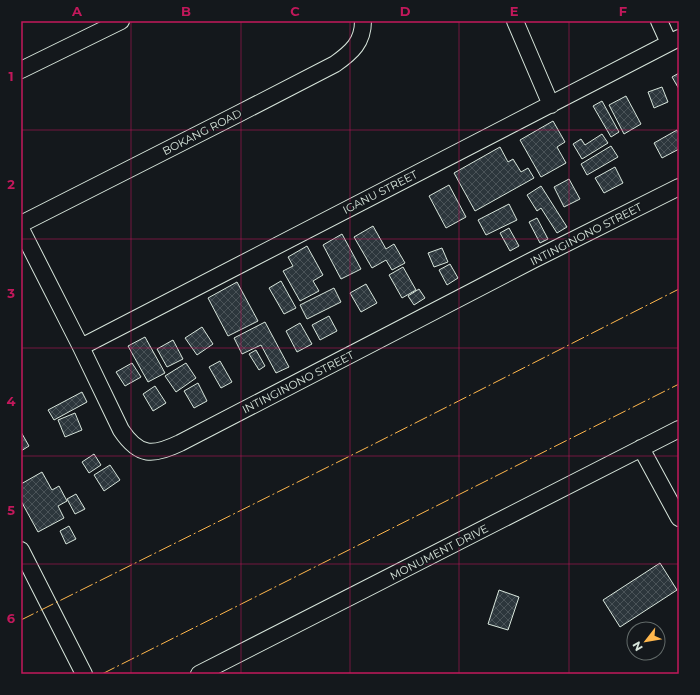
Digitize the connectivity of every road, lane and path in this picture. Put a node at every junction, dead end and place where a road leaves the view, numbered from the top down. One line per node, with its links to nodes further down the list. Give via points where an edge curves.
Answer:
1 (121, 21): 6 (street)
2 (364, 21): 9 (street, BOKANG ROAD, via 363,32 356,45 348,55 335,64)
3 (514, 21): 7 (street)
4 (659, 21): 5 (street)
5 (674, 40): 7 (street, IGANU STREET)
6 (21, 70)
7 (551, 105): 11 (street, IGANU STREET)
8 (679, 187): 11 (street, INTINGINONO STREET, via 167,449 155,452 142,450 128,441)
9 (21, 224)
10 (21, 229): 11 (street, INTINGINONO STREET)
11 (81, 346)
12 (679, 429): 13 (street, MONUMENT DRIVE)
13 (642, 448): 14 (street); 17 (street, MONUMENT DRIVE)
14 (679, 518)
15 (21, 550): 16 (street)
16 (84, 674)
17 (198, 674)

